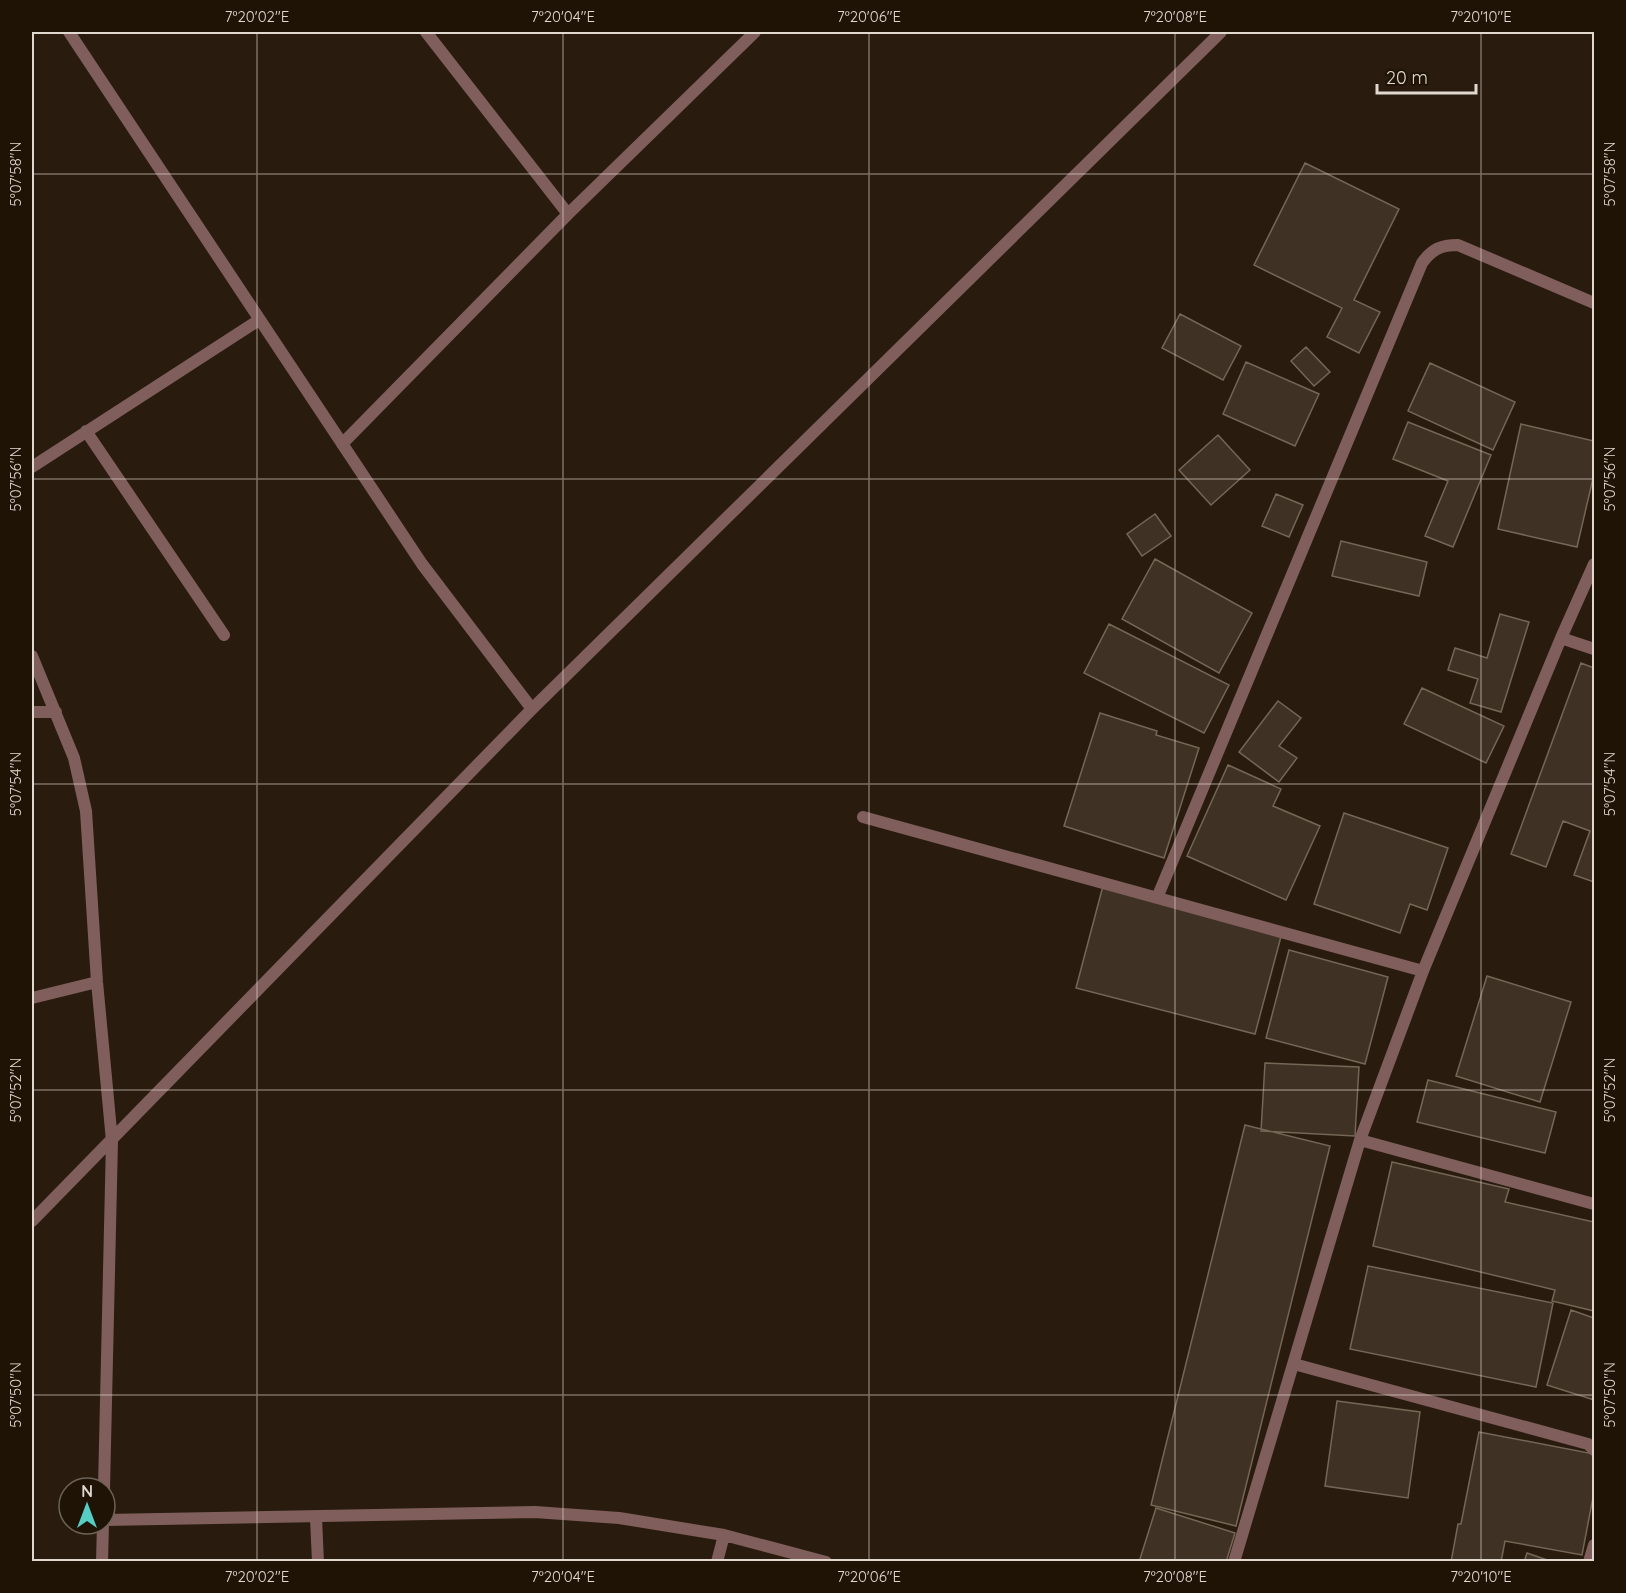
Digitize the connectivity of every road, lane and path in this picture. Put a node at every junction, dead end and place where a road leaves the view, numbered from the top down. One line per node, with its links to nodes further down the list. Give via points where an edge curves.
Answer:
1 (69, 32): 7 (street)
2 (426, 32): 5 (street)
3 (756, 32): 5 (street)
4 (1221, 32): 16 (street)
5 (568, 214): 9 (street)
6 (1594, 303): 20 (street, via 1458,245 1444,245 1430,252 1422,263)
7 (259, 320): 8 (street); 9 (street)
8 (86, 431): 10 (street); 12 (street)
9 (342, 444): 16 (street, via 422,564)
10 (32, 467)
11 (1594, 564): 13 (street)
12 (224, 635)
13 (1561, 638): 14 (street); 21 (street)
14 (1594, 649)
15 (32, 656): 18 (street)
16 (532, 709): 25 (street)
17 (32, 712): 18 (street)
18 (56, 712): 22 (street, via 74,758 86,811)
19 (863, 817): 20 (street)
20 (1157, 898): 21 (street)
21 (1423, 971): 24 (street)
22 (97, 982): 23 (street); 25 (street)
23 (32, 998)
24 (1360, 1140): 26 (street); 28 (street)
25 (112, 1141): 27 (street); 30 (street)
26 (1594, 1204)
27 (32, 1221)
28 (1294, 1364): 29 (street, via 1588,1444); 40 (street)
29 (1594, 1450)
30 (104, 1476)
31 (316, 1518): 32 (street); 33 (street, via 535,1512 619,1518); 37 (street)
32 (117, 1522)
33 (724, 1535): 38 (street); 39 (street)
34 (103, 1536): 36 (street)
35 (1594, 1545): 41 (street)
36 (102, 1562)
37 (318, 1562)
38 (717, 1562)
39 (826, 1562)
40 (1234, 1562)
41 (1589, 1562)

